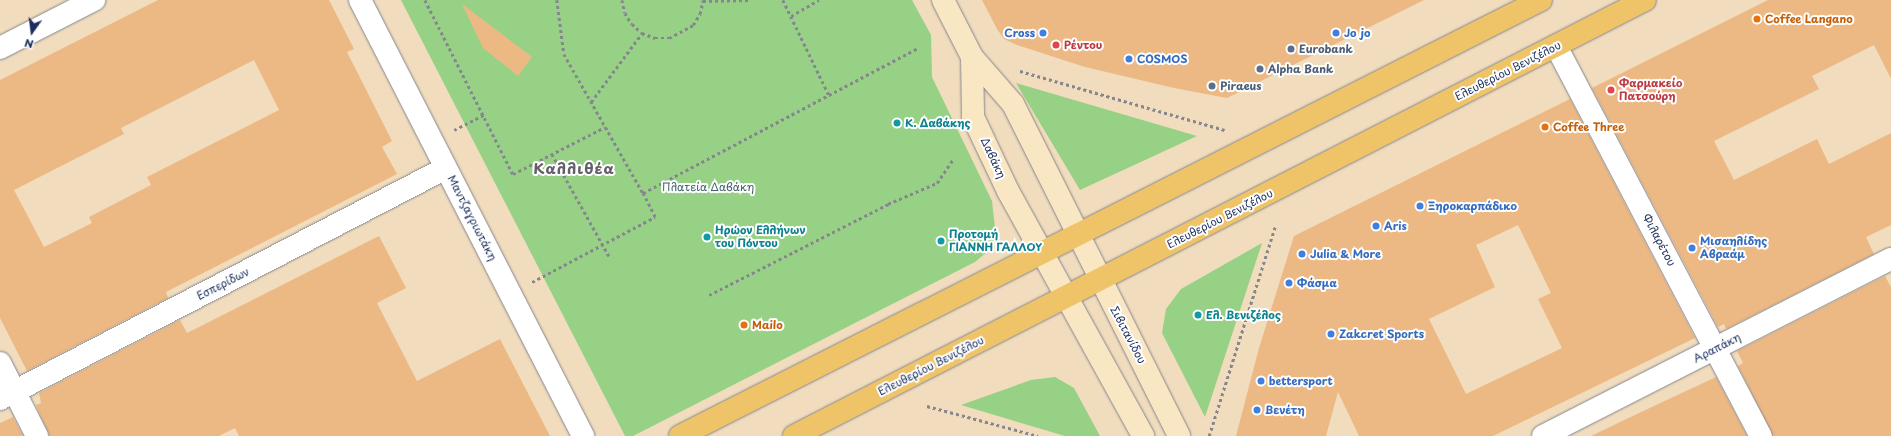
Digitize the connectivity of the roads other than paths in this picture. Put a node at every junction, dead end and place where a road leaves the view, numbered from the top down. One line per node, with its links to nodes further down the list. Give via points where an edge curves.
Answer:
1 (94, 0): 7 (street)
2 (360, 0): 9 (street, Μαντζαγριωτάκη)
3 (943, 0): 8 (main road, Δαβάκη)
4 (1645, 0): 6 (main road, Ελευθερίου Βενιζέλου)
5 (1538, 1): 10 (main road)
6 (1556, 46): 13 (main road, Ελευθερίου Βενιζέλου); 15 (street, Φιλαρέτου)
7 (0, 48)
8 (972, 57): 10 (main road, Δαβάκη, via 1013,104); 11 (main road, Δαβάκη, via 973,117 1008,191)
9 (446, 168): 17 (street, Εσπερίδων); 19 (street, Μαντζαγριωτάκη)
10 (1076, 234): 11 (main road); 13 (main road, Σιβιτανίδου)
11 (1041, 252): 14 (main road); 20 (main road)
12 (1891, 259): 15 (street, Αραπάκη)
13 (1100, 281): 14 (main road, Ελευθερίου Βενιζέλου); 23 (main road, Σιβιτανίδου)
14 (1067, 298): 21 (main road, Ελευθερίου Βενιζέλου); 22 (main road)
15 (1717, 348): 24 (street, Αραπάκη); 25 (street, Φιλαρέτου)
16 (0, 363): 17 (street)
17 (7, 396): 18 (street)
18 (37, 436)
19 (583, 436)
20 (680, 436)
21 (794, 436)
22 (1143, 436)
23 (1179, 436)
24 (1543, 436)
25 (1761, 436)

